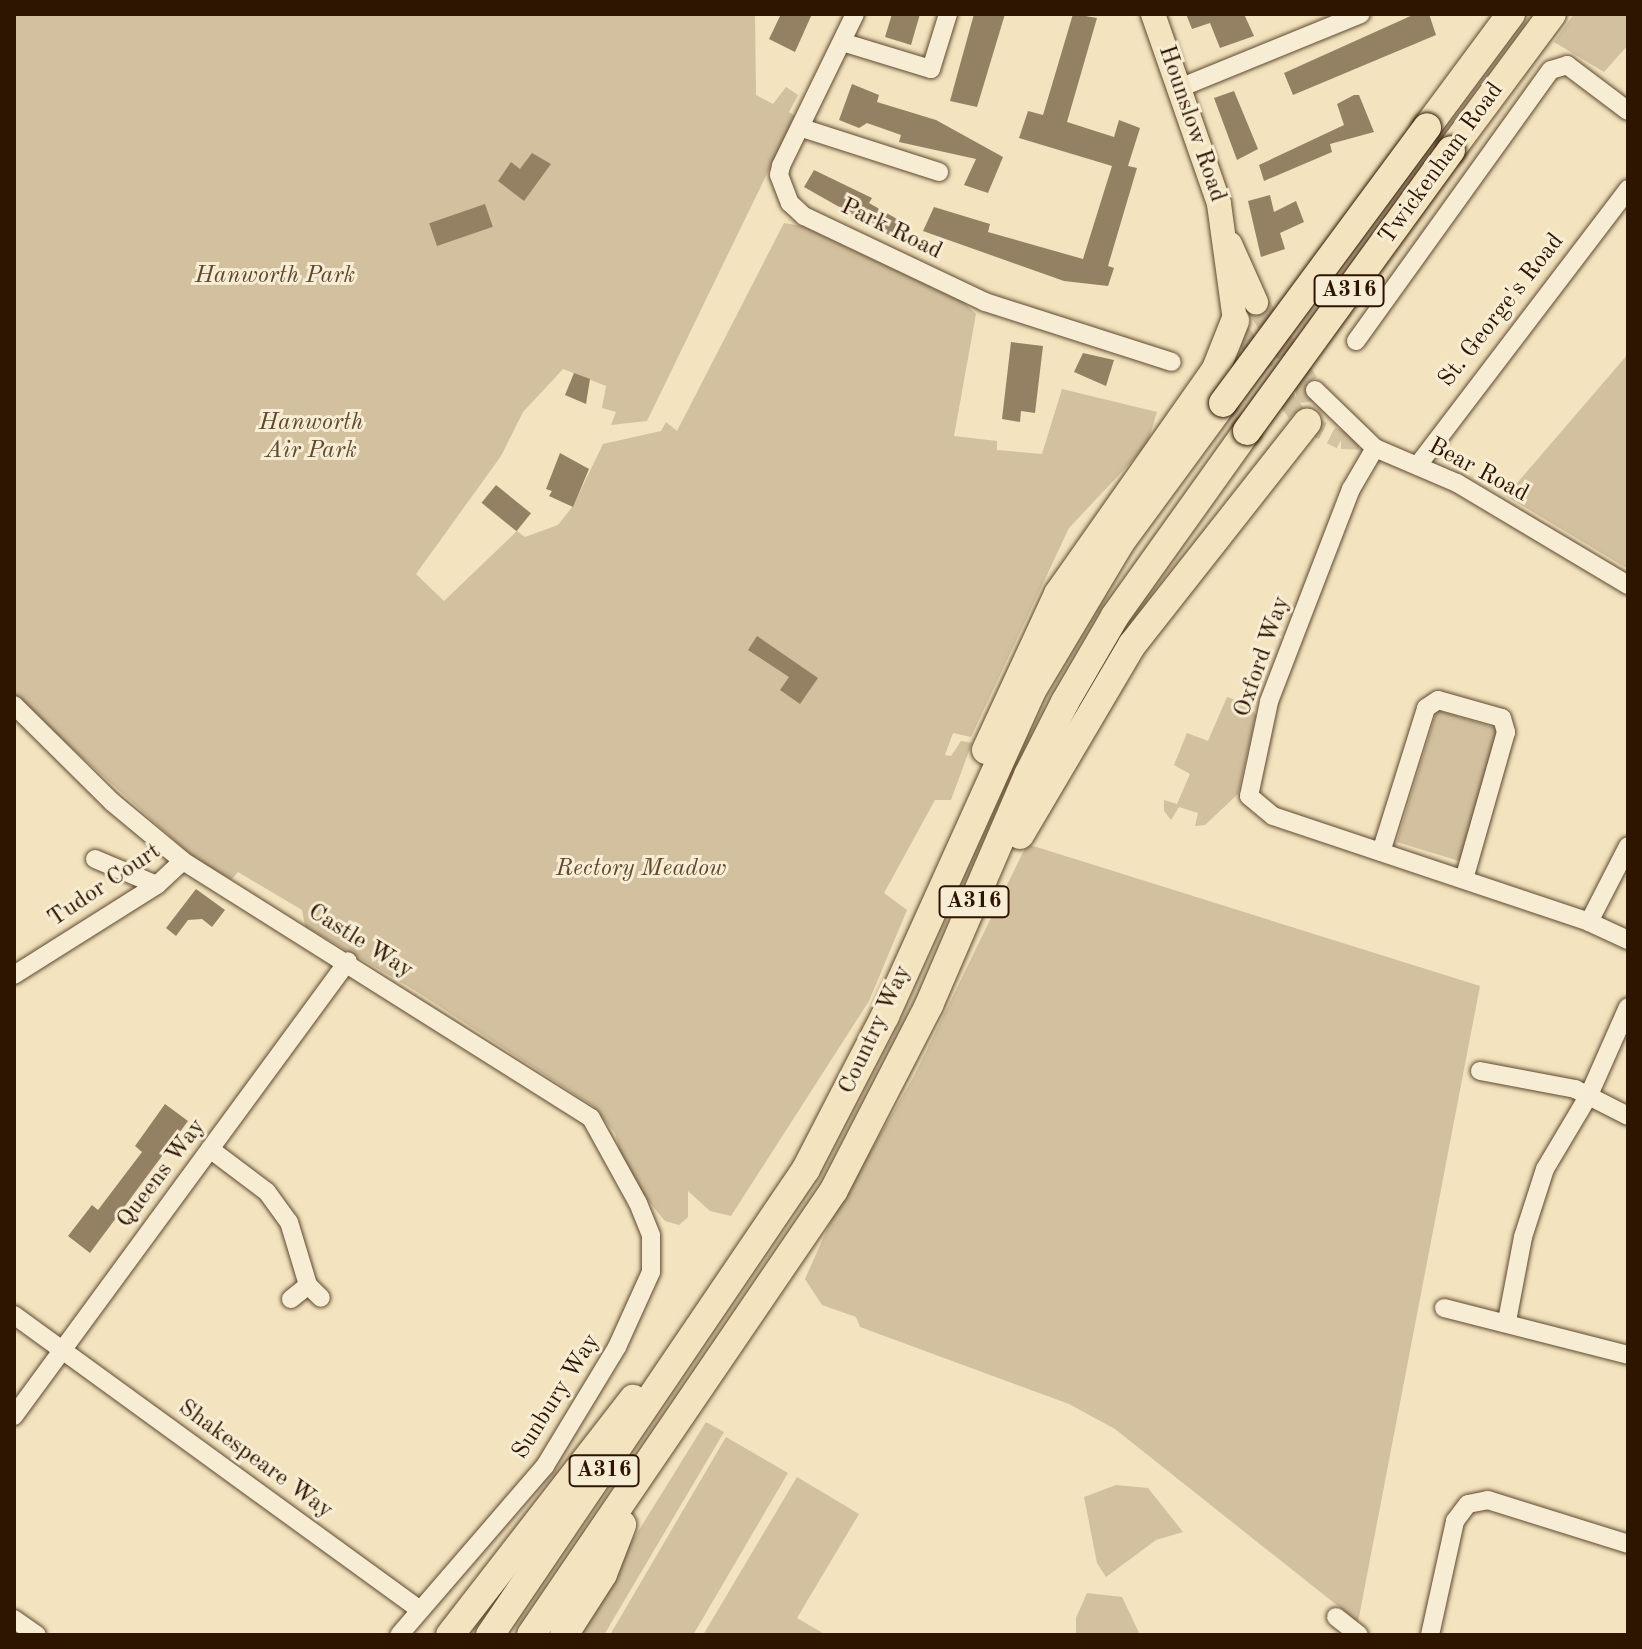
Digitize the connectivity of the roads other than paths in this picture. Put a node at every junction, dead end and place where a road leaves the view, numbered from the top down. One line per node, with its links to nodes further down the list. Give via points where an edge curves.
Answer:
1 (855, 14): 7 (street, Park Road)
2 (948, 14): 7 (street, via 931,69)
3 (1153, 14): 8 (main road, Hounslow Road)
4 (1511, 14): 18 (highway, Twickenham Road / A316, bridge)
5 (1552, 14): 20 (highway, Twickenham Road / A316, bridge)
6 (1358, 15): 8 (street)
7 (842, 42): 10 (street, Park Road)
8 (1182, 87): 13 (main road, Hounslow Road)
9 (1628, 111): 16 (street, via 1567,65 1551,70)
10 (802, 128): 11 (street); 17 (street, Park Road, via 779,175 784,195 804,216 985,302)
11 (939, 172)
12 (1628, 189): 22 (street, St. George's Road)
13 (1225, 235): 14 (main road, Hounslow Road); 15 (main road, Hounslow Road)
14 (1256, 302)
15 (1238, 326): 32 (highway, via 1216,369 1058,594 995,724)
16 (1356, 341)
17 (1172, 362)
18 (1223, 403): 32 (highway, Country Way / A316, via 1120,543 1031,692)
19 (1307, 407): 21 (street, Bear Road); 36 (highway, via 1132,645 1049,780)
20 (1247, 431): 36 (highway, Country Way / A316, via 1115,616 1065,702)
21 (1370, 445): 22 (street, Bear Road); 26 (street, Oxford Way, via 1269,702 1249,796 1273,816)
22 (1418, 465): 23 (street, Bear Road)
23 (1628, 585)
24 (14, 705): 28 (street, Castle Way, via 112,802)
25 (1628, 846): 31 (street)
26 (1381, 852): 29 (street, Oxford Way); 29 (street, via 1426,708 1438,700 1502,718 1506,732)
27 (95, 859): 30 (street)
28 (183, 861): 30 (street, Tudor Court); 34 (street, Castle Way)
29 (1464, 879): 31 (street, Oxford Way)
30 (157, 885): 35 (street, Tudor Court)
31 (1589, 922): 33 (street, Oxford Way)
32 (921, 931): 45 (highway, Country Way / A316, via 885,1016 813,1157)
33 (1628, 940)
34 (348, 961): 41 (street, Queens Way); 42 (street, Castle Way, via 591,1118)
35 (14, 975)
36 (929, 1005): 51 (highway, Country Way / A316, via 834,1190)
37 (1628, 1007): 39 (street)
38 (1480, 1071): 39 (street)
39 (1589, 1095): 40 (street); 47 (street, via 1545,1169 1523,1237)
40 (1628, 1116)
41 (210, 1149): 43 (street, via 275,1202 289,1222 315,1292); 48 (street, Queens Way)
42 (651, 1236): 53 (street, Sunbury Way, via 651,1272 640,1300 545,1466)
43 (291, 1299)
44 (1444, 1308): 47 (street)
45 (712, 1313): 56 (highway, Country Way / A316); 59 (highway, via 622,1411)
46 (14, 1315): 48 (street, Shakespeare Way)
47 (1507, 1321): 49 (street)
48 (62, 1349): 50 (street, Queens Way); 53 (street, Shakespeare Way)
49 (1628, 1355)
50 (14, 1416)
51 (629, 1497): 60 (highway, Country Way / A316); 61 (highway, via 603,1574)
52 (1628, 1544): 63 (street, via 1488,1500 1468,1504 1455,1521)
53 (420, 1610): 58 (street, Sunbury Way)
54 (1336, 1617): 62 (street)
55 (14, 1619): 57 (street)
56 (492, 1631)
57 (37, 1635)
58 (399, 1635)
59 (450, 1635)
60 (531, 1635)
61 (564, 1635)
62 (1359, 1635)
63 (1430, 1635)

